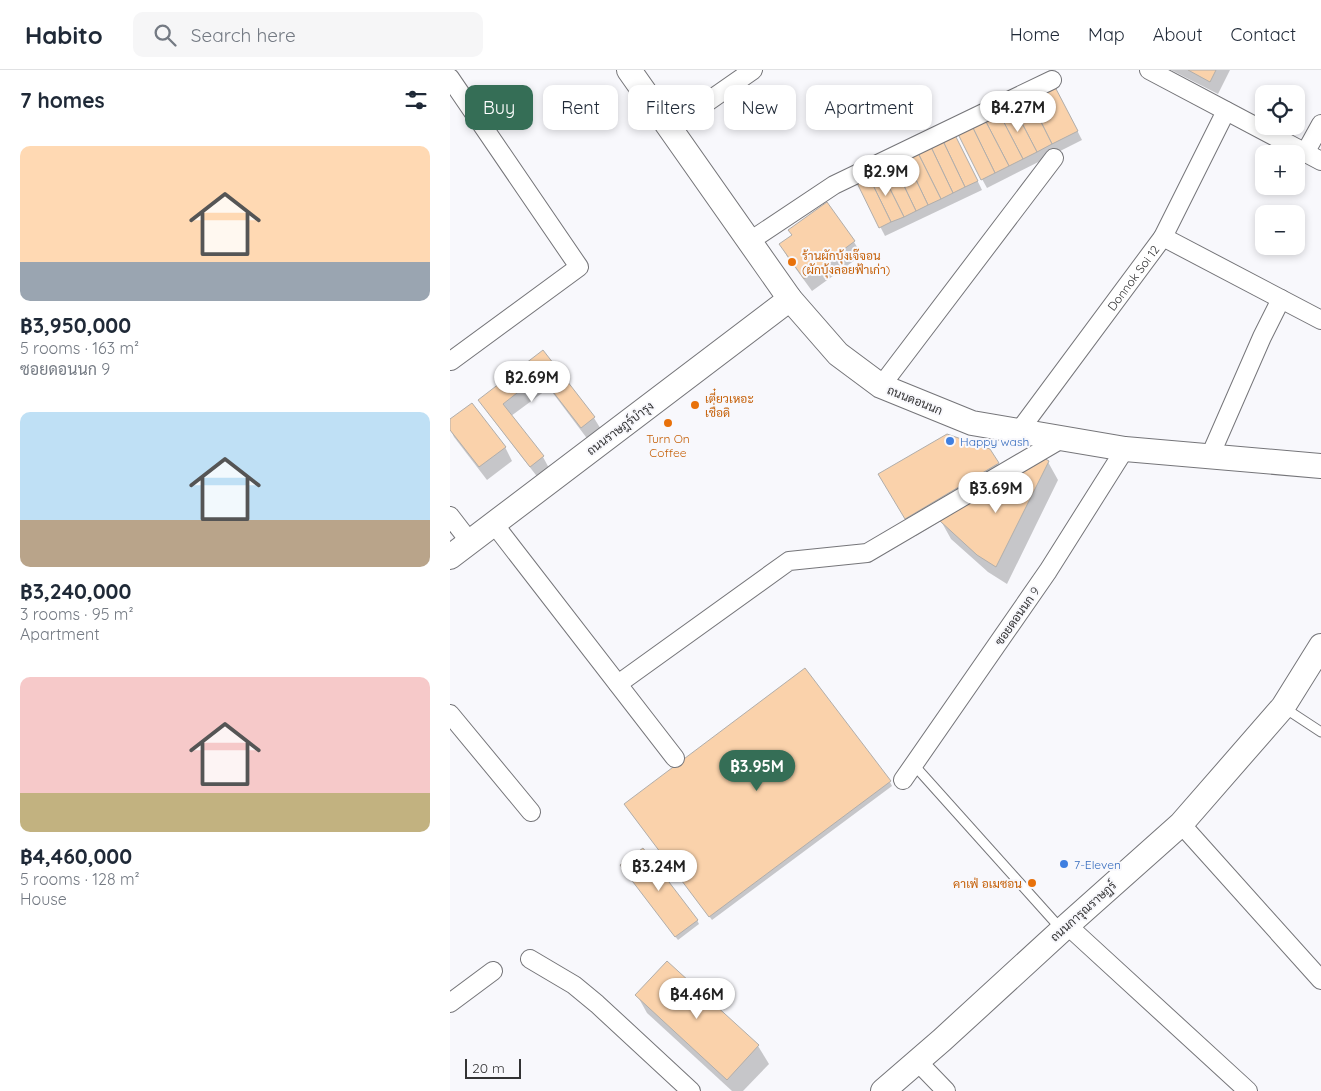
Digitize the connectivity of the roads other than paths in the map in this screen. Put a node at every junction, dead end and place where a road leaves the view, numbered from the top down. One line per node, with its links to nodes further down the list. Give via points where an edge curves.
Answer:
1 (629, 70): 6 (street, ถนนดอนนก)
2 (753, 70): 7 (street)
3 (1149, 70): 8 (street)
4 (450, 78): 20 (street, via 579,267)
5 (1052, 80): 16 (street, via 834,185)
6 (640, 85)
7 (714, 97)
8 (1226, 110): 11 (street); 15 (street, Donnok Soi 12)
9 (1321, 124): 12 (street)
10 (671, 130): 16 (street, ถนนดอนนก)
11 (1290, 145)
12 (1305, 153): 14 (street)
13 (1054, 158): 21 (street)
14 (1321, 161)
15 (1163, 238): 18 (street); 22 (street, Donnok Soi 12)
16 (750, 240): 17 (street, ถนนดอนนก)
17 (790, 299): 21 (street, ถนนดอนนก, via 838,354); 28 (street, ถนนราษฎร์บำรุง)
18 (1281, 299): 19 (street); 25 (street)
19 (1321, 320)
20 (451, 361)
21 (881, 386): 22 (street, ถนนดอนนก, via 972,423)
22 (1019, 431): 23 (street, ถนนดอนนก)
23 (1063, 438): 24 (street, ถนนดอนนก); 32 (street, via 867,553 789,561)
24 (1125, 448): 25 (street, ถนนดอนนก); 37 (street, ซอยดอนนก 9, via 1048,571)
25 (1210, 456): 26 (street, ถนนดอนนก)
26 (1321, 466)
27 (450, 516): 29 (street)
28 (494, 524): 29 (street, ถนนราษฎร์บำรุง); 32 (street)
29 (470, 542): 30 (street, ถนนราษฎร์บำรุง)
30 (450, 558)
31 (1321, 646): 33 (street, ถนนการุณราษฏร์)
32 (618, 684): 36 (street)
33 (1283, 707): 35 (lane); 40 (street, ถนนการุณราษฏร์)
34 (450, 714): 39 (street)
35 (1321, 732)
36 (675, 758)
37 (914, 765): 38 (street, ซอยดอนนก 9); 41 (lane)
38 (903, 780)
39 (531, 812)
40 (1181, 824): 41 (street, ถนนการุณราษฏร์); 44 (street)
41 (1064, 927): 46 (street, ถนนการุณราษฏร์); 50 (street)
42 (530, 959): 47 (street, via 574,985)
43 (493, 971): 45 (street)
44 (1321, 980)
45 (450, 1003)
46 (917, 1060): 48 (street, ถนนการุณราษฏร์); 49 (street)
47 (691, 1091)
48 (883, 1091)
49 (946, 1091)
50 (1248, 1091)

